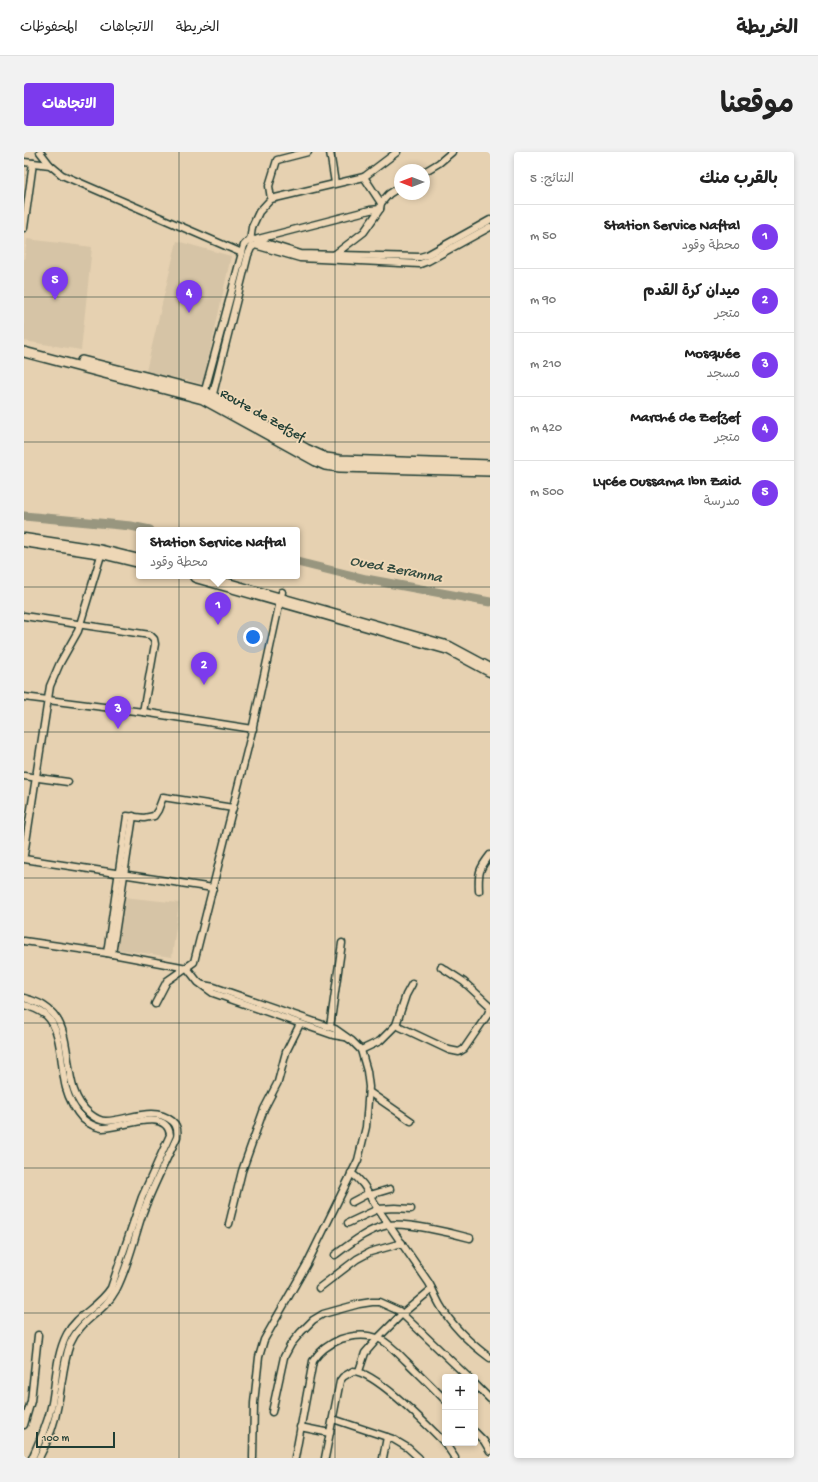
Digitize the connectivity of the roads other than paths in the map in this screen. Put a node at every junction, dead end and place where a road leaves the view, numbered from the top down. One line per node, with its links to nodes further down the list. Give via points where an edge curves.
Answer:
1 (40, 152): 10 (street)
2 (282, 152): 7 (street)
3 (308, 152): 7 (street)
4 (330, 152): 13 (street)
5 (397, 152): 12 (street)
6 (452, 152): 11 (street)
7 (277, 160): 15 (street, via 269,186)
8 (24, 162): 9 (street)
9 (33, 163): 10 (street); 19 (street)
10 (50, 165): 21 (street, via 62,175)
11 (430, 168)
12 (364, 177): 13 (street); 16 (street)
13 (335, 183): 15 (street)
14 (394, 191): 16 (street)
15 (271, 198): 20 (street, via 259,212 252,227)
16 (381, 206): 20 (street); 23 (street, via 364,232)
17 (490, 220): 23 (street, via 420,257)
18 (490, 227): 22 (street, via 420,264 300,258 255,245)
19 (24, 228)
20 (253, 239): 21 (street, via 244,245); 22 (street); 23 (street, via 301,254)
21 (242, 252): 26 (street)
22 (248, 254): 26 (street)
23 (334, 255)
24 (24, 346): 26 (main road, Route de Zefzef)
25 (24, 352): 26 (main road, Route de Zefzef)
26 (207, 397): 27 (main road, Route de Zefzef, via 326,458); 28 (main road, Route de Zefzef, via 303,455 325,465)
27 (490, 464)
28 (490, 471)
29 (24, 533): 32 (highway, via 91,542)
30 (24, 540): 31 (highway)
31 (102, 552): 33 (highway); 38 (street)
32 (136, 553)
33 (136, 560)
34 (209, 579): 36 (highway)
35 (233, 579): 36 (highway)
36 (282, 596): 39 (highway, via 449,640 464,645); 40 (highway, via 449,648); 44 (street)
37 (24, 616): 38 (street)
38 (80, 625): 42 (street, via 56,671); 43 (street, via 152,636 155,644)
39 (490, 661)
40 (490, 670)
41 (24, 697): 42 (street)
42 (47, 700): 43 (street); 46 (street)
43 (143, 712): 44 (street)
44 (253, 729): 48 (street)
45 (24, 776): 46 (street)
46 (36, 778): 47 (street); 49 (street)
47 (68, 782)
48 (233, 808): 52 (street, via 163,797 154,816 130,816); 53 (street)
49 (24, 855)
50 (490, 855): 54 (street, via 478,874)
51 (24, 859): 52 (street)
52 (121, 874): 53 (street); 57 (street)
53 (213, 888): 59 (street, via 194,962)
54 (479, 891)
55 (24, 941): 57 (street)
56 (342, 943): 68 (street)
57 (109, 953): 59 (street)
58 (441, 967): 65 (street, via 464,982)
59 (187, 968): 61 (street); 63 (street, via 167,981)
60 (412, 984): 67 (street)
61 (203, 985): 66 (street, via 213,993); 68 (street)
62 (24, 998): 72 (street, via 44,1005 58,1020 73,1090 78,1101 90,1114 106,1121 146,1114)
63 (155, 1004)
64 (24, 1005): 72 (street, via 40,1011 53,1024 68,1094 86,1122 102,1128)
65 (490, 1007): 67 (street, via 464,1049 459,1052 449,1050)
66 (300, 1024): 69 (street); 81 (street, via 286,1052 278,1082 262,1116 242,1171)
67 (396, 1025): 70 (street, via 380,1041)
68 (330, 1027): 69 (street)
69 (346, 1037): 70 (street)
70 (361, 1050): 71 (street)
71 (369, 1092): 73 (street); 74 (street, via 365,1133 358,1160)
72 (160, 1119): 107 (street, via 168,1128 170,1138 142,1197 111,1288 102,1300 76,1321 64,1340 59,1355 50,1412); 108 (street, via 170,1119 174,1123 177,1128 176,1137 148,1202 117,1288 102,1309 84,1322 70,1344 54,1425)
73 (411, 1121)
74 (351, 1173): 76 (street, via 364,1184); 109 (street, via 307,1264 264,1340 259,1357 254,1404)
75 (390, 1189): 76 (street)
76 (369, 1194): 77 (street); 78 (street)
77 (352, 1202)
78 (378, 1209): 79 (street); 80 (street); 82 (street)
79 (412, 1209)
80 (348, 1223)
81 (229, 1224)
82 (389, 1225): 83 (street, via 409,1226); 84 (street); 85 (street, via 360,1237)
83 (470, 1238)
84 (402, 1243): 86 (street, via 370,1252); 87 (street)
85 (335, 1255)
86 (319, 1288)
87 (432, 1289): 88 (street); 91 (street, via 455,1325)
88 (402, 1314): 90 (street); 93 (street); 97 (street, via 387,1305 372,1302 323,1314 313,1320 291,1344 284,1357)
89 (38, 1335): 99 (street, via 31,1401)
90 (378, 1338): 92 (street, via 365,1353); 95 (street, via 386,1342); 100 (street, via 349,1336 333,1342 317,1354 311,1368)
91 (490, 1358)
92 (359, 1371): 98 (street, via 348,1373 340,1381); 104 (street, via 381,1384)
93 (465, 1374)
94 (478, 1387): 96 (street)
95 (442, 1397)
96 (490, 1399)
97 (272, 1412)
98 (333, 1420): 101 (street); 103 (street)
99 (24, 1425)
100 (300, 1427): 101 (street); 110 (street)
101 (330, 1434): 111 (street)
102 (478, 1435): 106 (street)
103 (388, 1437): 112 (street); 113 (street, via 408,1448)
104 (442, 1440)
105 (447, 1446): 114 (street)
106 (490, 1451)
107 (32, 1458)
108 (39, 1458)
109 (253, 1458)
110 (295, 1458)
111 (325, 1458)
112 (383, 1458)
113 (419, 1458)
114 (455, 1458)

